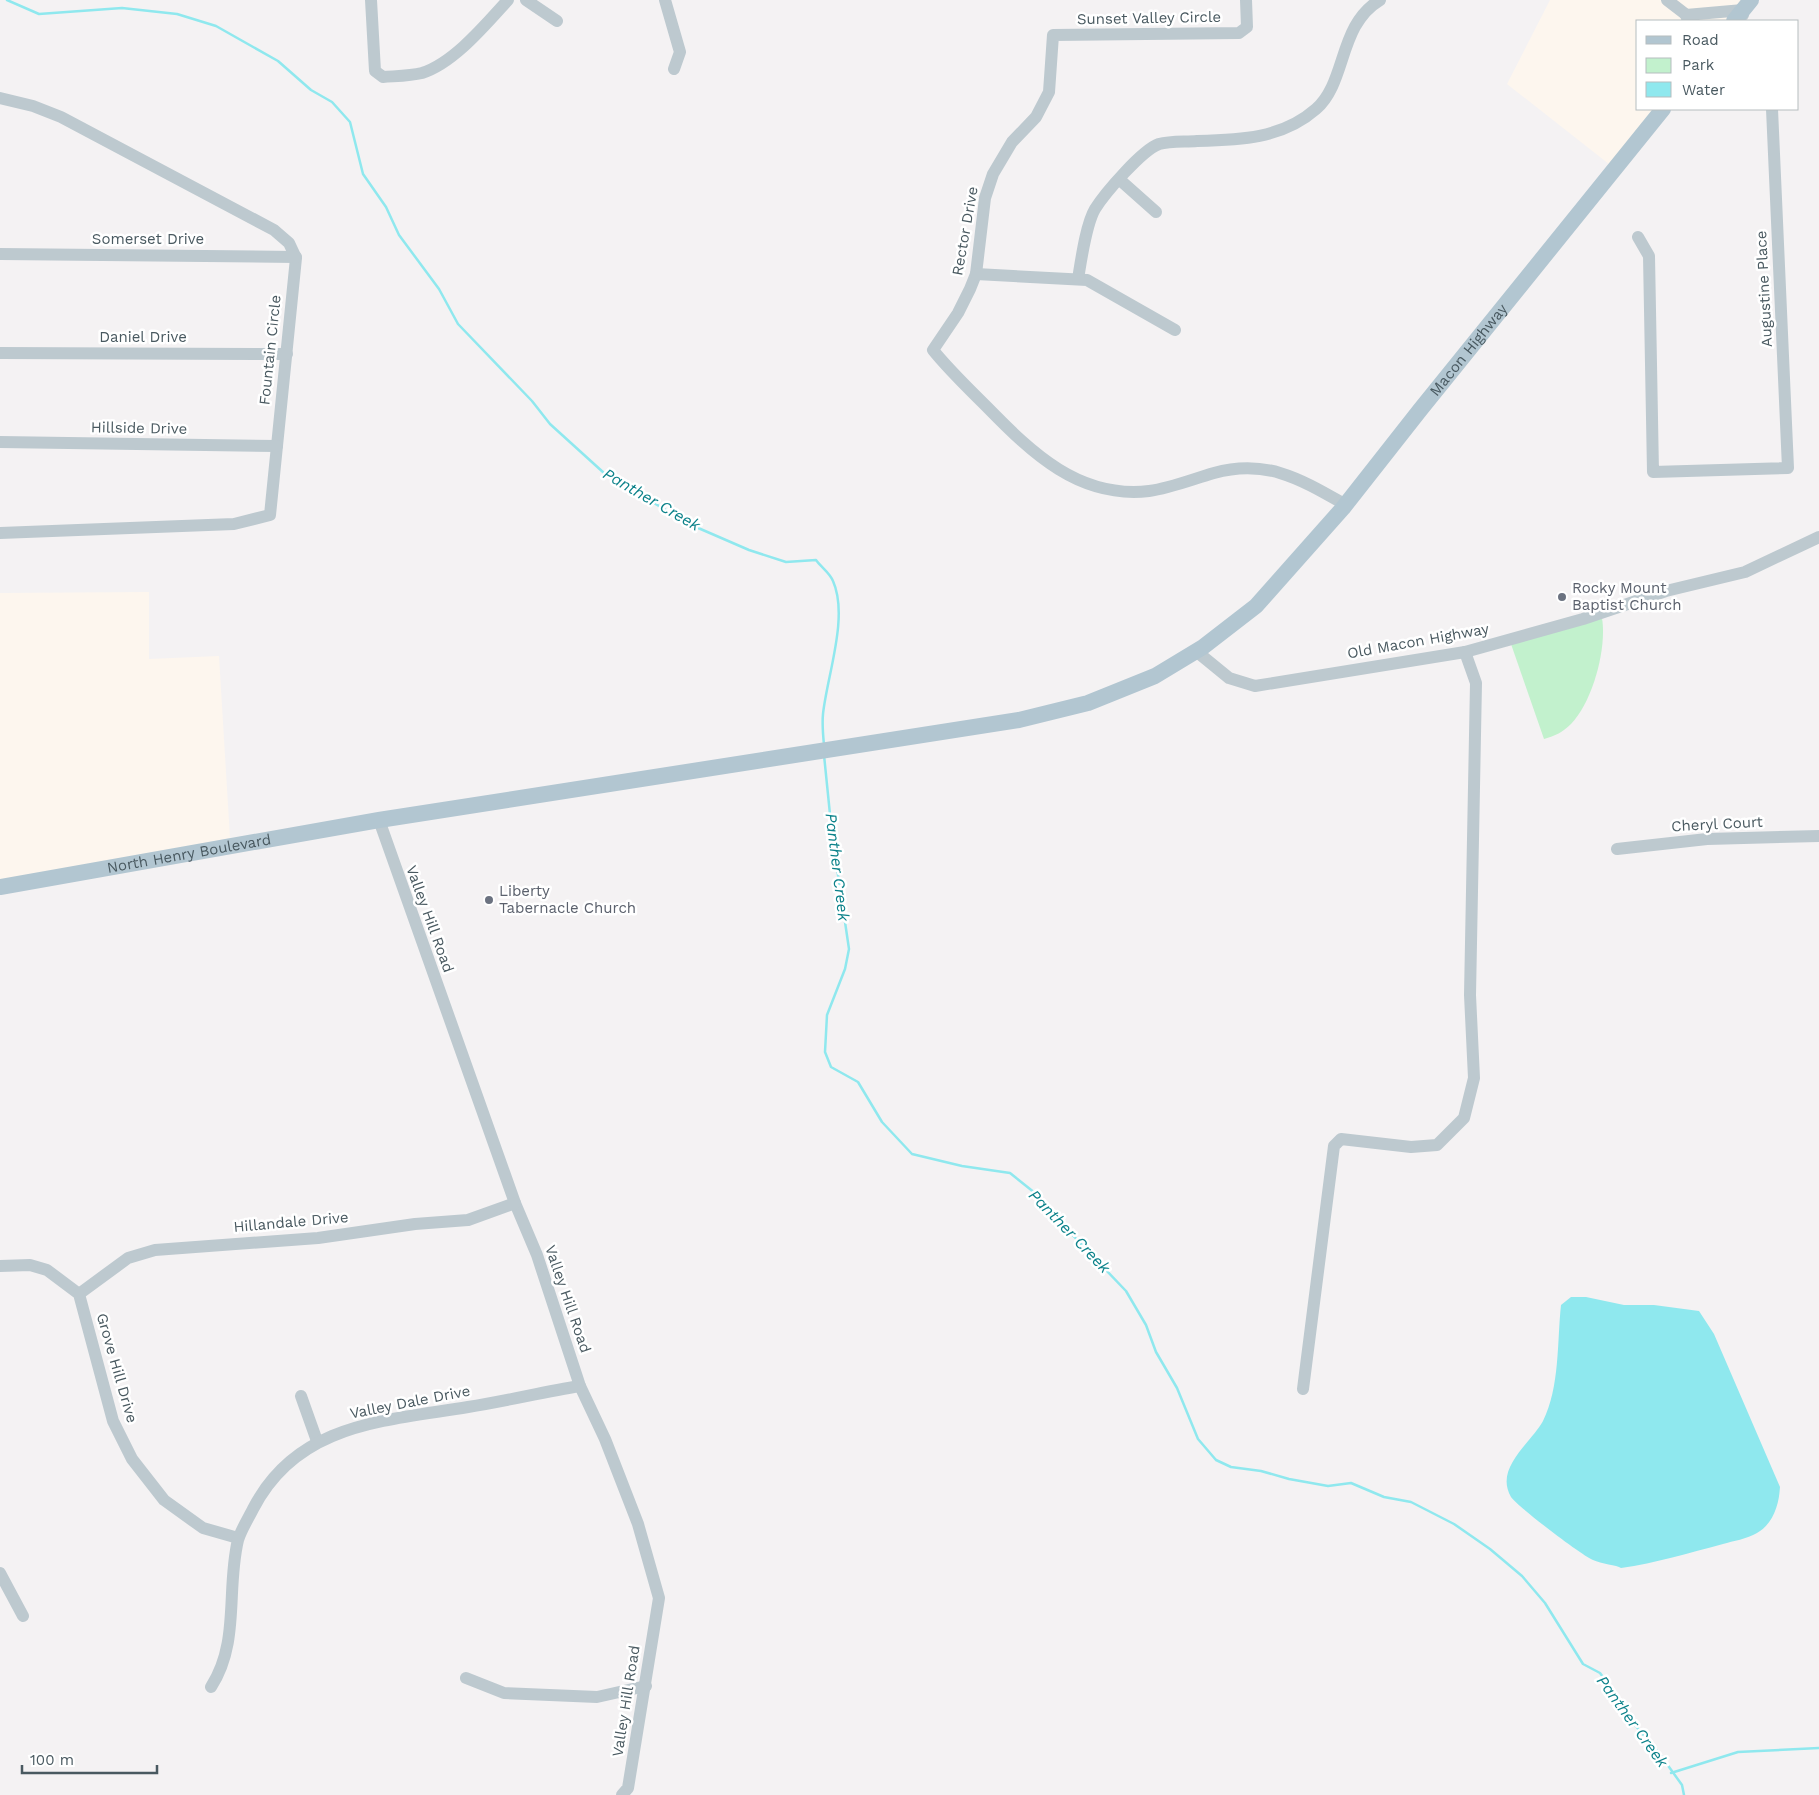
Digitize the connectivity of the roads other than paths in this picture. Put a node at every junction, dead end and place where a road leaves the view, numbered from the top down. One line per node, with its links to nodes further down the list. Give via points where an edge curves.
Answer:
1 (371, 0): 2 (street, via 375,71 383,77 421,73 436,67 478,34)
2 (508, 0)
3 (526, 0): 10 (street)
4 (665, 0): 12 (street, via 680,52)
5 (1246, 0): 11 (street, Sunset Valley Circle, via 1247,27 1238,33)
6 (1380, 0): 16 (street, via 1368,8 1354,28 1333,86 1317,109 1294,124 1251,139 1159,144 1132,164)
7 (1667, 0): 9 (street)
8 (1742, 13): 9 (street)
9 (1690, 19)
10 (556, 21)
11 (1053, 35): 21 (street, Rector Drive, via 1051,78 1043,105 1012,142 993,174 985,198)
12 (674, 68)
13 (0, 98): 20 (street, via 61,117 274,230 289,243)
14 (1662, 110): 28 (main road, Macon Highway)
15 (1772, 110): 18 (street, Augustine Place, via 1788,468 1653,472 1649,256)
16 (1120, 180): 17 (street); 22 (street, via 1095,210)
17 (1156, 212)
18 (1638, 237)
19 (0, 254): 20 (street, Somerset Drive)
20 (296, 257): 25 (street, Fountain Circle)
21 (976, 274): 22 (street); 28 (street, Rector Drive, via 958,313 933,350 1027,448 1050,465 1094,485 1123,491 1148,491 1239,467 1264,469 1299,479)
22 (1078, 279): 23 (street, via 1087,280)
23 (1176, 330)
24 (0, 353): 25 (street, Daniel Drive)
25 (287, 354): 27 (street, Fountain Circle)
26 (0, 442): 27 (street, Hillside Drive)
27 (277, 446): 29 (street, Fountain Circle, via 270,515 257,520 201,526)
28 (1346, 505): 31 (main road, Macon Highway, via 1273,589 1238,621)
29 (0, 533)
30 (1819, 537): 32 (street, Old Macon Highway, via 1746,572 1666,591 1583,619)
31 (1196, 651): 32 (street, Old Macon Highway, via 1229,678 1254,686); 33 (main road, North Henry Boulevard, via 1155,676 1120,692 1019,720)
32 (1465, 652): 41 (street, via 1476,683 1470,995 1474,1078 1464,1118 1436,1146 1411,1147 1341,1139 1334,1146)
33 (379, 820): 36 (main road, North Henry Boulevard); 37 (street, Valley Hill Road)
34 (1819, 836): 35 (street, Cheryl Court, via 1707,839)
35 (1617, 849)
36 (0, 888)
37 (515, 1203): 39 (street, Hillandale Drive, via 468,1220 318,1238 155,1250 128,1258); 40 (street, Valley Hill Road, via 537,1255)
38 (0, 1266): 39 (street, via 30,1265 47,1270)
39 (79, 1294): 44 (street, Grove Hill Drive, via 113,1421 132,1460 164,1500 203,1528)
40 (580, 1386): 43 (street, Valley Dale Drive, via 362,1425); 48 (street, Valley Hill Road, via 605,1439 638,1524 659,1598)
41 (1303, 1389)
42 (301, 1396): 43 (street)
43 (317, 1441): 44 (street, Valley Dale Drive, via 272,1479)
44 (238, 1538): 49 (street, Valley Dale Drive, via 230,1639 222,1670)
45 (0, 1573): 46 (street)
46 (24, 1616)
47 (466, 1678): 48 (street, via 504,1693 597,1697)
48 (646, 1686): 50 (street, Valley Hill Road, via 628,1788)
49 (211, 1687)
50 (622, 1795)

